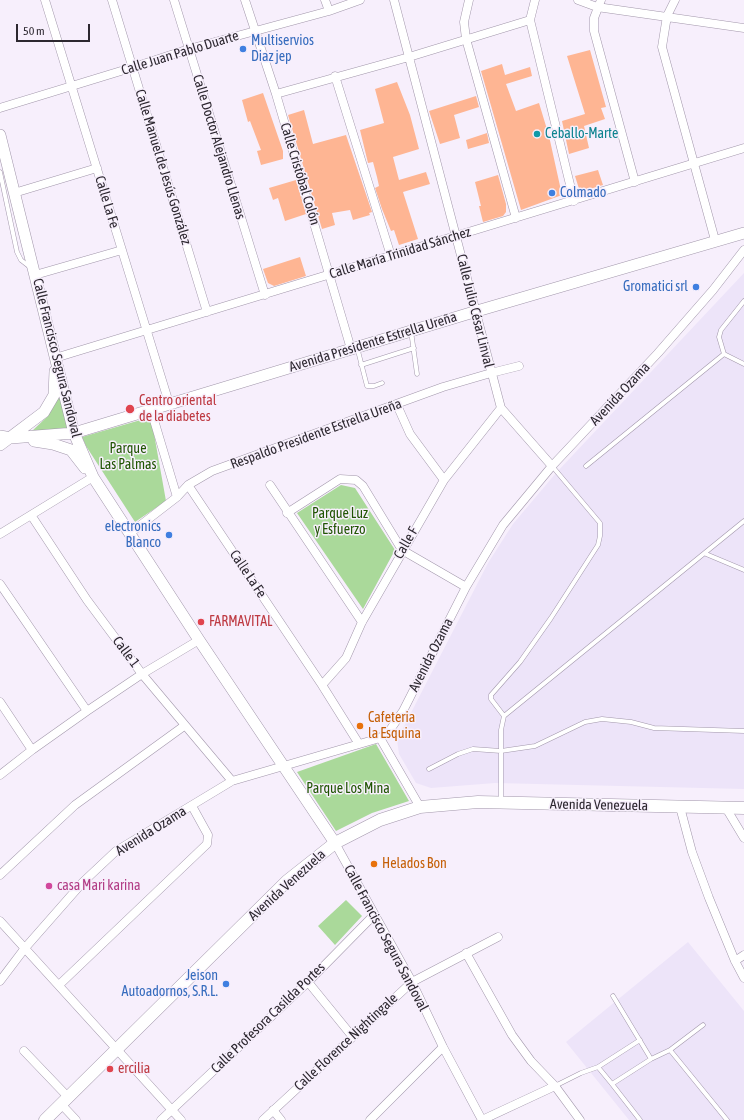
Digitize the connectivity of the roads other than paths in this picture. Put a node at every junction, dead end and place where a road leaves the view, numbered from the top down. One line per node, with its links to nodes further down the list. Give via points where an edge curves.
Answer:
1 (45, 0): 23 (street, Calle La Fe)
2 (112, 0): 21 (street, Calle Manuel de Jesús González)
3 (174, 0): 19 (street, Calle Doctor Alejandro Llenas)
4 (245, 0): 17 (street, Calle Cristóbal Colón)
5 (325, 0): 13 (street)
6 (360, 0): 13 (street, Calle Juan Pablo Duarte)
7 (394, 0): 20 (street, Calle Julio César Linval)
8 (469, 0): 18 (street, via 464,22)
9 (535, 0): 15 (street)
10 (578, 0): 12 (street)
11 (675, 0): 14 (street)
12 (599, 3): 14 (street); 32 (street, via 594,18 597,44)
13 (328, 11): 17 (street, Calle Juan Pablo Duarte)
14 (667, 16): 16 (street); 29 (street, via 662,47)
15 (530, 20): 18 (street); 34 (street)
16 (744, 28)
17 (254, 31): 19 (street, Calle Juan Pablo Duarte); 24 (street, Calle Cristóbal Colón)
18 (466, 39): 20 (street); 35 (street)
19 (189, 49): 21 (street, Calle Juan Pablo Duarte); 44 (street, Calle Doctor Alejandro Llenas)
20 (409, 57): 22 (street); 37 (street, Calle Julio César Linval)
21 (134, 67): 23 (street, Calle Juan Pablo Duarte); 47 (street, Calle Manuel de Jesús González)
22 (335, 76): 24 (street); 41 (street)
23 (73, 86): 25 (street, Calle Juan Pablo Duarte); 30 (street, Calle La Fe)
24 (276, 94): 43 (street, Calle Cristóbal Colón)
25 (0, 108)
26 (0, 136): 28 (main road, Calle Francisco Segura Sandoval)
27 (744, 148): 29 (street, Calle María Trinidad Sánchez)
28 (3, 163): 33 (main road, Calle Francisco Segura Sandoval)
29 (694, 164): 32 (street, Calle María Trinidad Sánchez); 38 (street)
30 (97, 168): 33 (street); 39 (street, Calle La Fe)
31 (0, 172): 42 (lane, via 17,252 23,263)
32 (635, 182): 34 (street, Calle María Trinidad Sánchez)
33 (14, 193): 42 (main road, Calle Francisco Segura Sandoval)
34 (574, 201): 35 (street, Calle María Trinidad Sánchez)
35 (516, 218): 37 (street, Calle María Trinidad Sánchez)
36 (744, 233): 38 (main road, Avenida Presidente Estrella Ureña)
37 (456, 237): 41 (street, Calle María Trinidad Sánchez); 46 (street, Calle Julio César Linval)
38 (715, 240): 46 (main road, Avenida Presidente Estrella Ureña)
39 (122, 250): 42 (street); 48 (street, Calle La Fe)
40 (744, 250): 68 (street, Avenida Ozama, via 658,353)
41 (391, 256): 43 (street, Calle María Trinidad Sánchez)
42 (35, 272): 53 (main road, Calle Francisco Segura Sandoval)
43 (330, 274): 44 (street, Calle María Trinidad Sánchez); 50 (street, Calle Cristóbal Colón)
44 (265, 295): 47 (street, Calle María Trinidad Sánchez)
45 (744, 301): 52 (lane, via 721,330 719,337)
46 (477, 311): 49 (main road, Avenida Presidente Estrella Ureña); 57 (street, Calle Julio César Linval)
47 (207, 312): 48 (street, Calle María Trinidad Sánchez)
48 (145, 331): 53 (street, Calle María Trinidad Sánchez); 60 (street, Calle La Fe)
49 (411, 331): 50 (main road, Avenida Presidente Estrella Ureña); 51 (lane)
50 (354, 348): 55 (lane); 60 (main road, Avenida Presidente Estrella Ureña)
51 (414, 348): 55 (lane); 58 (lane)
52 (724, 354): 54 (lane); 69 (lane)
53 (55, 358): 64 (main road, Calle Francisco Segura Sandoval); 66 (main road, via 54,395 44,412)
54 (744, 364)
55 (362, 365): 59 (lane, via 367,386)
56 (519, 366): 57 (street, Respaldo Presidente Estrella Ureña)
57 (491, 373): 61 (street, Respaldo Presidente Estrella Ureña, via 443,387); 62 (street, Calle Julio César Linval)
58 (417, 374)
59 (382, 383)
60 (169, 403): 63 (main road, Avenida Presidente Estrella Ureña)
61 (397, 405): 71 (street, via 410,434); 72 (street, Respaldo Presidente Estrella Ureña, via 212,471)
62 (501, 408): 68 (street, Calle Julio César Linval); 71 (street, Calle F)
63 (151, 410): 64 (main road, Avenida Presidente Estrella Ureña); 74 (street)
64 (74, 433): 66 (main road, Avenida Presidente Estrella Ureña); 70 (main road, Calle Francisco Segura Sandoval)
65 (0, 436): 66 (main road, Avenida Presidente Estrella Ureña)
66 (11, 438): 67 (main road); 70 (main road, via 54,444 71,450)
67 (0, 445)
68 (552, 466): 84 (street, Avenida Ozama, via 503,525); 91 (lane, via 600,523 600,536 598,545 551,618 520,662 491,695 491,699)
69 (586, 466)
70 (93, 477): 76 (street); 79 (main road, Calle Francisco Segura Sandoval)
71 (444, 480): 80 (street, Calle F)
72 (188, 485): 74 (street, Respaldo Presidente Estrella Ureña); 88 (street, Calle La Fe)
73 (270, 485): 75 (street)
74 (177, 497): 79 (street, Respaldo Presidente Estrella Ureña)
75 (287, 513): 80 (street, via 340,480 356,480 363,486); 85 (street)
76 (31, 515): 78 (street); 87 (street, Calle 1, via 87,600)
77 (744, 521): 81 (lane)
78 (0, 534)
79 (130, 534): 86 (main road, Calle Francisco Segura Sandoval)
80 (402, 550): 84 (street); 85 (street, Calle F)
81 (706, 554): 82 (lane); 91 (lane)
82 (744, 570)
83 (0, 584): 90 (street)
84 (466, 588): 94 (street, Avenida Ozama, via 402,710 390,730)
85 (362, 622): 88 (street, Calle F, via 346,658)
86 (199, 640): 87 (street); 98 (main road, Calle Francisco Segura Sandoval)
87 (142, 674): 90 (street); 92 (street, Calle 1)
88 (322, 685): 95 (street, Calle La Fe)
89 (0, 702): 96 (street)
90 (87, 711): 96 (street)
91 (504, 716): 97 (lane)
92 (184, 726): 101 (street, Calle 1); 110 (street, via 75,805)
93 (744, 731): 97 (lane, via 654,728 602,719 584,722 534,746)
94 (380, 738): 95 (street, Avenida Ozama); 105 (street)
95 (359, 744): 98 (street, Avenida Ozama)
96 (32, 750): 100 (street)
97 (501, 751): 99 (lane, via 473,749); 102 (lane)
98 (283, 766): 101 (street, Avenida Ozama); 109 (main road, Calle Francisco Segura Sandoval)
99 (428, 769)
100 (0, 775)
101 (232, 781): 103 (street, Avenida Ozama)
102 (501, 802): 104 (main road, Avenida Venezuela); 105 (main road, Avenida Venezuela)
103 (192, 806): 114 (street, Avenida Ozama, via 116,851 83,882); 122 (street, via 208,835 207,844)
104 (680, 806): 106 (main road, Avenida Venezuela); 117 (street, via 695,859)
105 (420, 807): 109 (main road, Avenida Venezuela, via 380,820)
106 (726, 808): 107 (main road, Avenida Venezuela); 108 (street)
107 (744, 808)
108 (744, 838)
109 (335, 843): 111 (street, Calle Francisco Segura Sandoval); 128 (main road, Avenida Venezuela, via 287,881)
110 (0, 875)
111 (374, 915): 120 (street, Calle Profesora Casilda Portes); 121 (street, Calle Francisco Segura Sandoval)
112 (0, 921): 114 (street)
113 (498, 937): 115 (street, Calle Florence Nightingale)
114 (25, 948): 119 (street, Avenida Ozama); 122 (street)
115 (466, 953): 121 (street, Calle Florence Nightingale); 134 (street, via 512,1035 531,1061)
116 (744, 955): 117 (street)
117 (734, 961): 118 (street)
118 (744, 978)
119 (0, 981)
120 (308, 982): 125 (street); 136 (street, Calle Profesora Casilda Portes)
121 (412, 982): 125 (street, Calle Florence Nightingale); 127 (street, Calle Francisco Segura Sandoval)
122 (59, 985): 128 (street)
123 (613, 996): 126 (lane)
124 (703, 1025): 129 (lane)
125 (352, 1036): 137 (street, Calle Florence Nightingale)
126 (640, 1040): 131 (lane); 132 (lane)
127 (443, 1047): 138 (street); 145 (street, Calle Francisco Segura Sandoval)
128 (116, 1049): 135 (main road, Avenida Venezuela); 136 (street)
129 (670, 1050): 131 (lane); 148 (lane)
130 (24, 1051): 135 (street)
131 (651, 1059): 133 (lane)
132 (598, 1067): 133 (lane); 134 (lane)
133 (612, 1084): 147 (lane)
134 (555, 1086): 145 (street); 146 (street)
135 (65, 1100): 139 (main road, Avenida Venezuela); 140 (street)
136 (172, 1110): 141 (street, Calle Profesora Casilda Portes); 142 (street)
137 (273, 1110): 143 (street, Calle Florence Nightingale); 144 (street)
138 (373, 1119)
139 (45, 1120)
140 (76, 1120)
141 (161, 1120)
142 (181, 1120)
143 (263, 1120)
144 (282, 1120)
145 (482, 1120)
146 (580, 1120)
147 (640, 1120)
148 (728, 1120)

